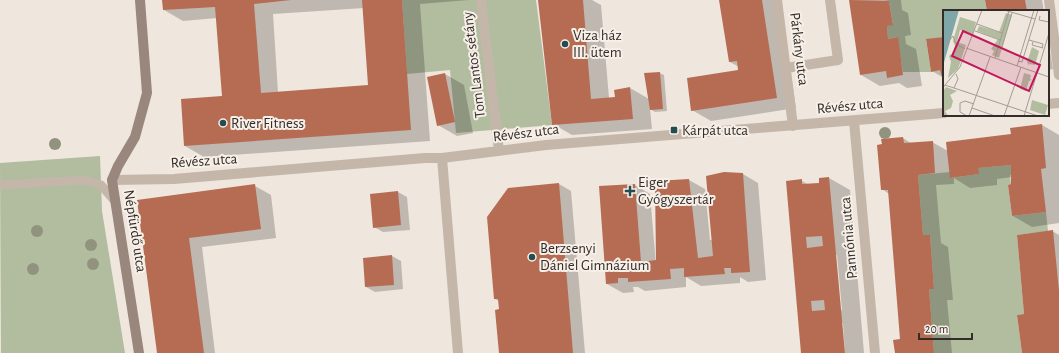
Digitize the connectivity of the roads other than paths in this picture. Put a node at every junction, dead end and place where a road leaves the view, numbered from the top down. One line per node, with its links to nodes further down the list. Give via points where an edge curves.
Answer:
1 (140, 0): 15 (street, Népfürdő utca, via 146,94 135,137)
2 (481, 0): 13 (street, Tom Lantos sétány)
3 (778, 0): 6 (street, Párkány utca)
4 (830, 0): 6 (street, via 838,60)
5 (1049, 0): 7 (street)
6 (786, 68): 12 (street, Párkány utca)
7 (1059, 75)
8 (1059, 103): 9 (street)
9 (1049, 104)
10 (943, 113): 11 (street, Révész utca)
11 (854, 121): 12 (street, Révész utca); 20 (street, Pannónia utca)
12 (794, 126): 13 (street, Révész utca, via 546,145)
13 (499, 151): 14 (street, Révész utca)
14 (442, 158): 15 (street, Révész utca, via 174,179); 19 (street)
15 (112, 180): 17 (street, Népfürdő utca)
16 (0, 186): 17 (lane, via 84,180 101,186)
17 (114, 200): 18 (street, Népfürdő utca)
18 (139, 353)
19 (458, 353)
20 (875, 353)

